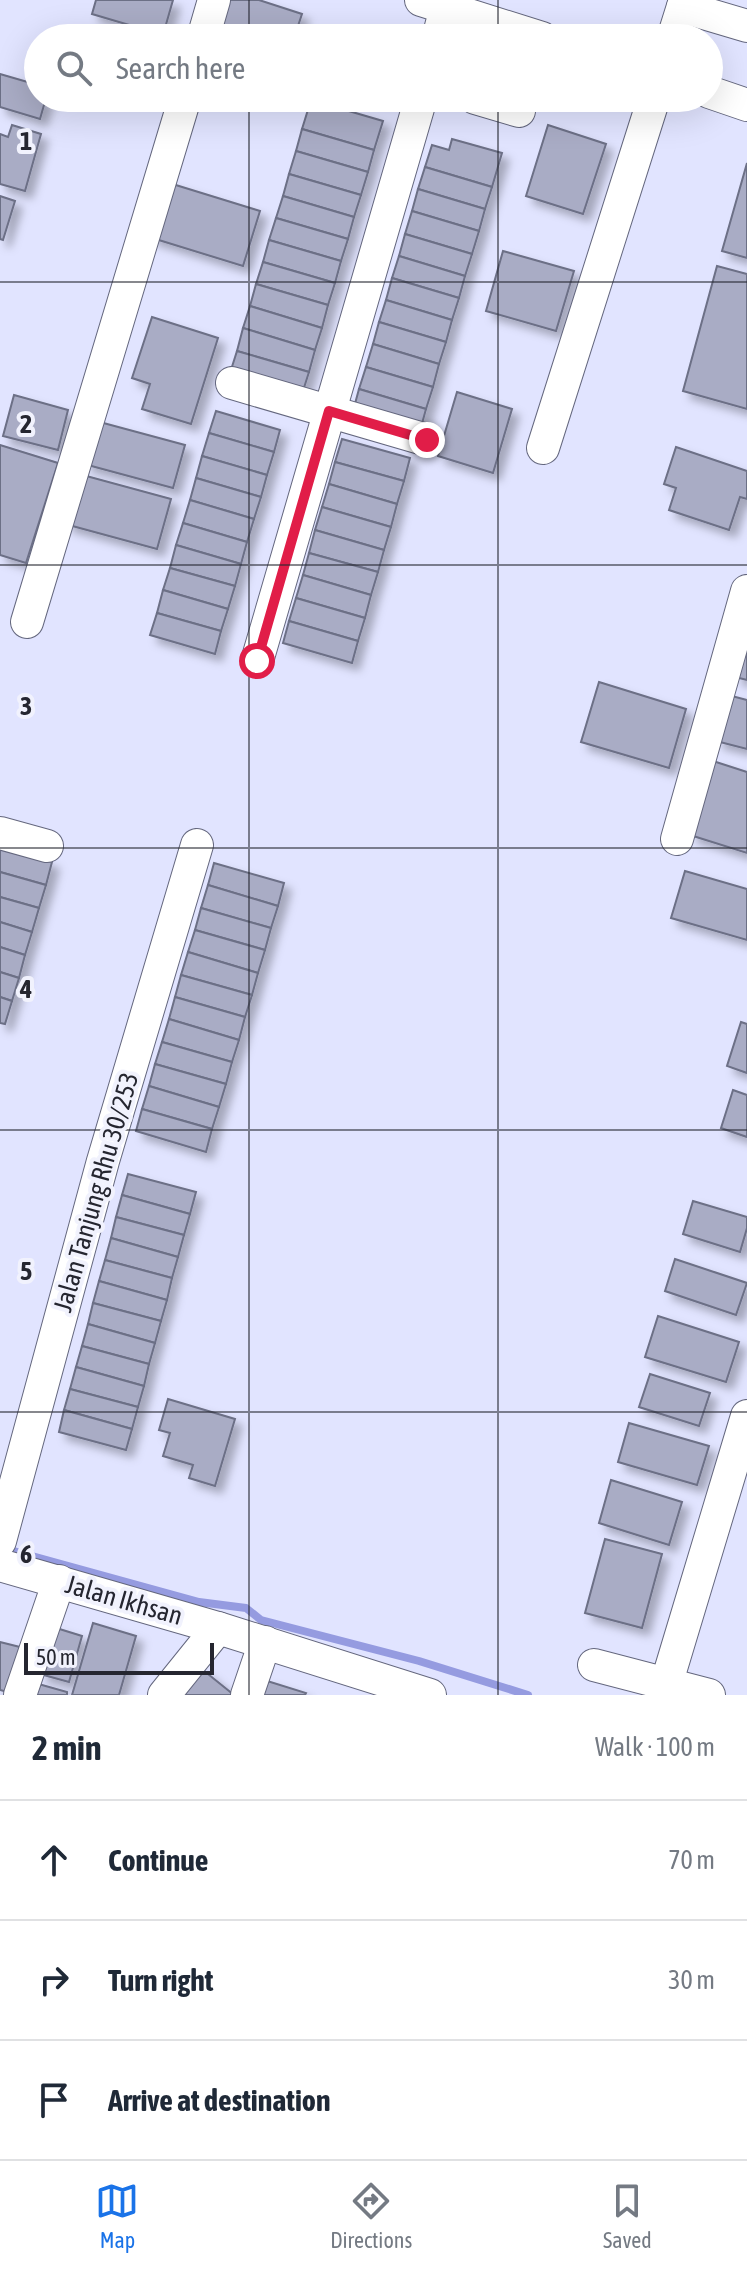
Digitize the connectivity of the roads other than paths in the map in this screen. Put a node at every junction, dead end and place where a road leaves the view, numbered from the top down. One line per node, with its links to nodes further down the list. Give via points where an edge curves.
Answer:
1 (214, 0): 4 (street)
2 (684, 3): 6 (street); 7 (street)
3 (438, 11): 5 (street)
4 (207, 24)
5 (488, 24)
6 (677, 24)
7 (747, 26)
8 (723, 97): 9 (street)
9 (747, 105)
10 (181, 112): 18 (street)
11 (417, 112): 14 (street)
12 (650, 112): 16 (street)
13 (232, 383): 14 (street)
14 (329, 411): 15 (street); 19 (street)
15 (427, 440)
16 (543, 448)
17 (747, 591): 21 (street)
18 (27, 622)
19 (257, 661)
20 (0, 833): 23 (street)
21 (677, 839)
22 (197, 845): 25 (street, Jalan Tanjung Rhu 30/253, via 103,1161)
23 (47, 846)
24 (747, 1416): 31 (street)
25 (0, 1541)
26 (0, 1565): 27 (street, Jalan Ikhsan)
27 (59, 1581): 28 (street, Jalan Ikhsan); 32 (street)
28 (218, 1628): 29 (street, Jalan Ikhsan); 33 (street)
29 (265, 1642): 34 (street); 35 (street, Jalan Ikhsan)
30 (594, 1665): 31 (street)
31 (664, 1689): 36 (street)
32 (20, 1695)
33 (164, 1695)
34 (247, 1695)
35 (430, 1695)
36 (709, 1695)

